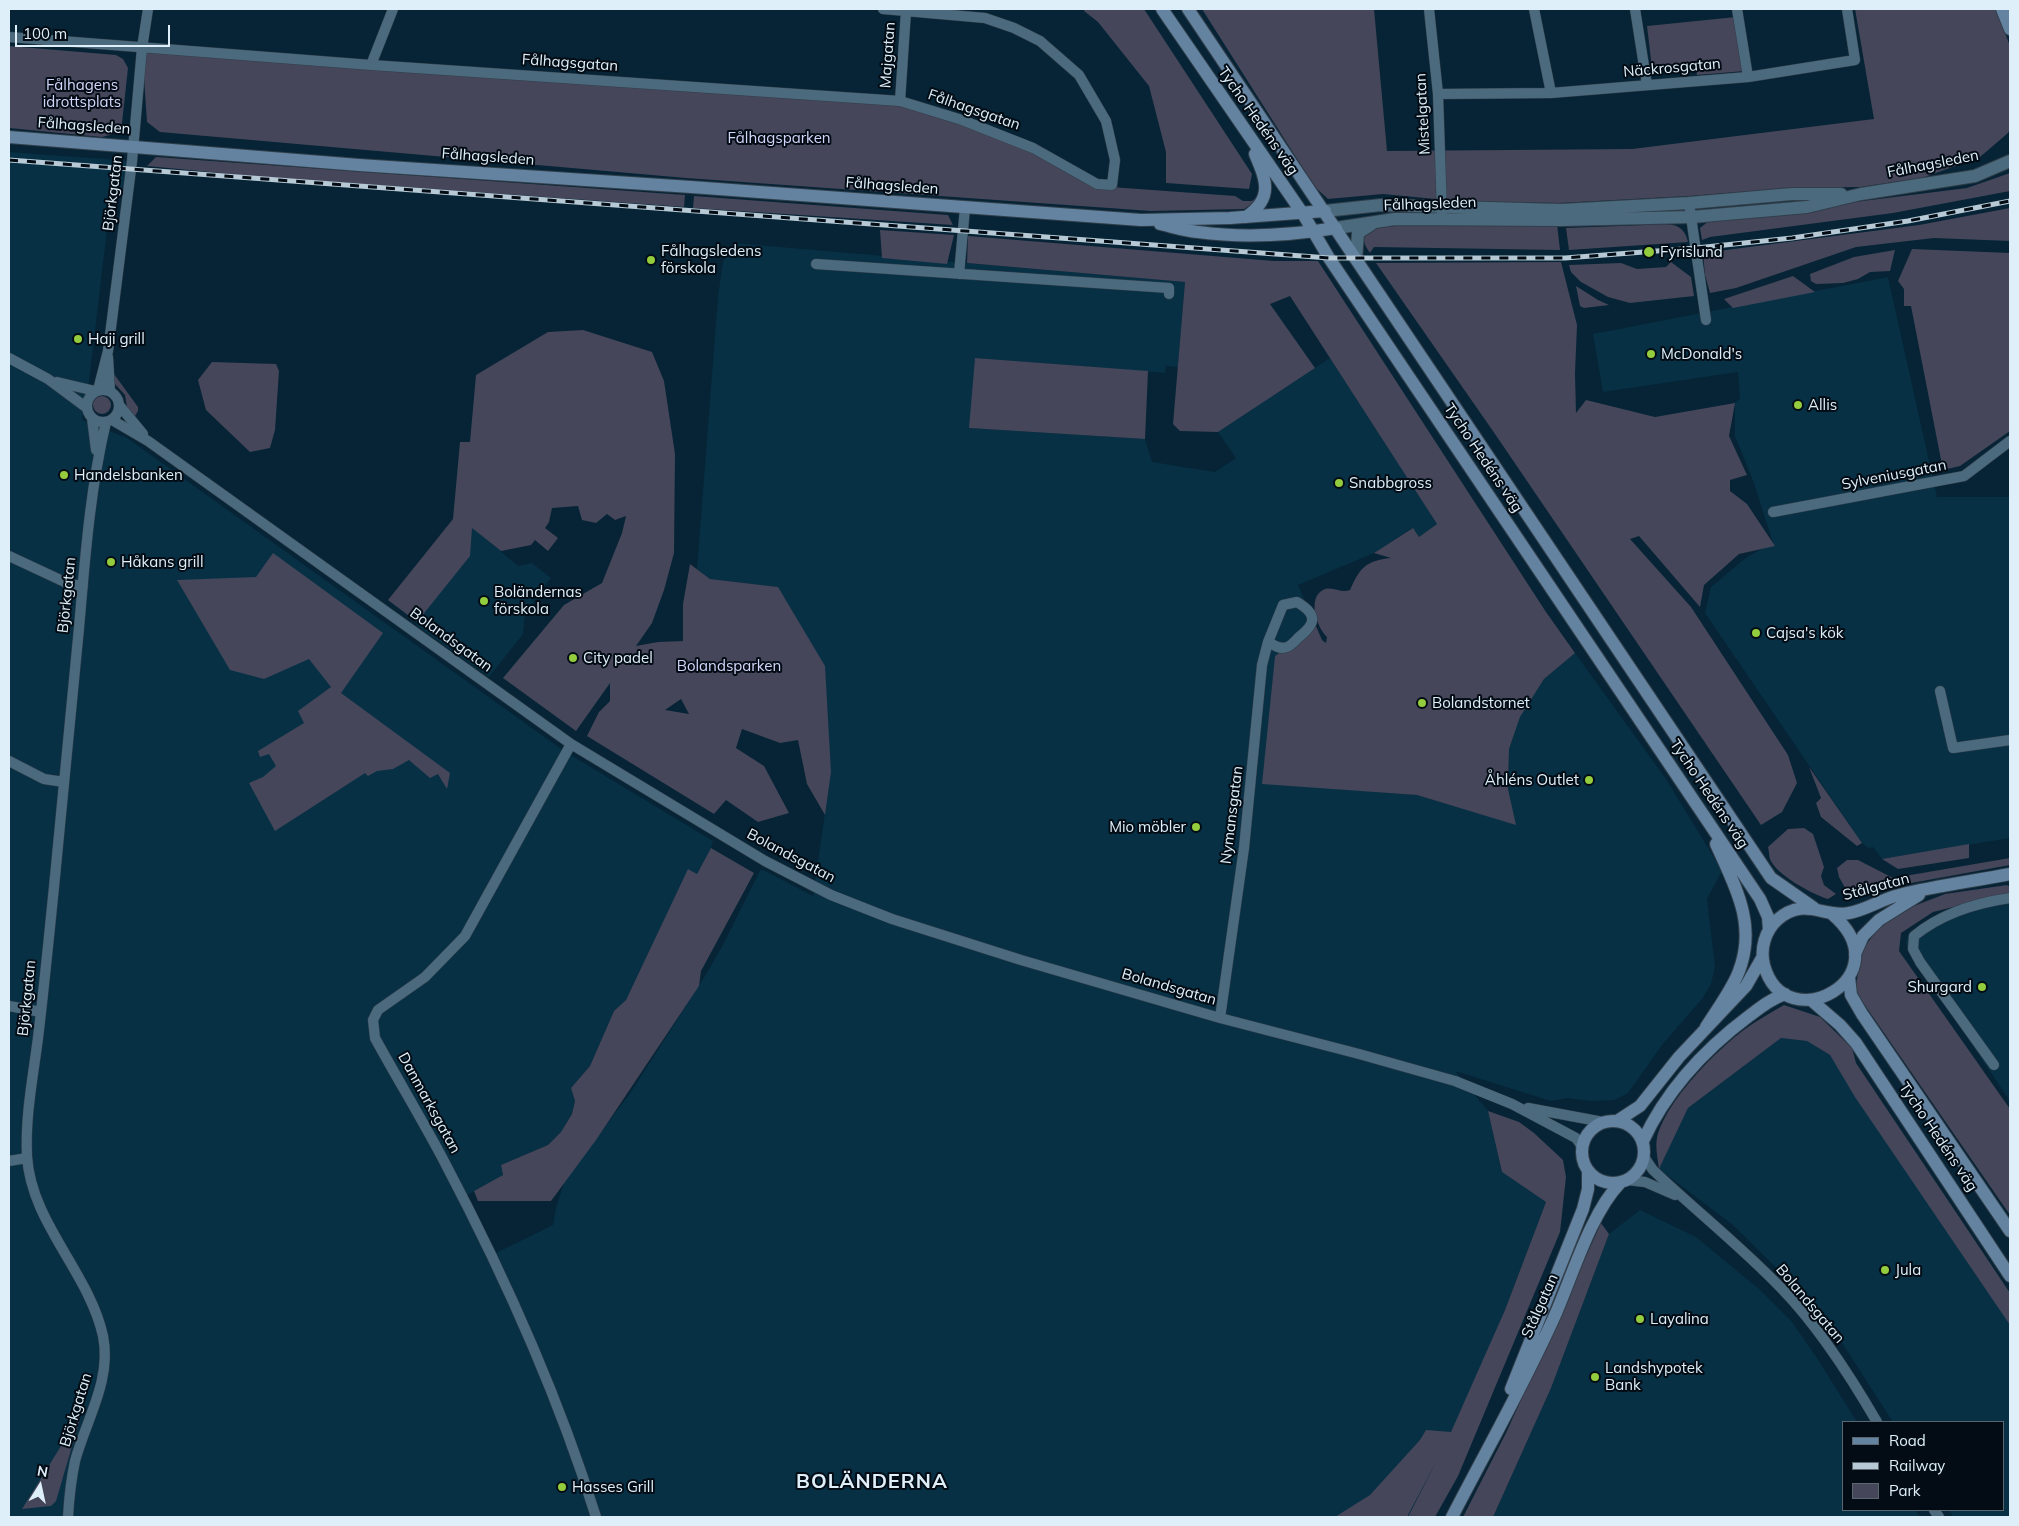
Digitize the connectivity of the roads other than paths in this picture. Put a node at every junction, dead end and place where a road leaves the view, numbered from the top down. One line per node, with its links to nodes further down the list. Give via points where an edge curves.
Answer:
1 (148, 9): 15 (street, Björkgatan)
2 (393, 9): 16 (street)
3 (883, 9): 12 (street)
4 (1162, 9): 22 (main road, Tycho Hedéns väg)
5 (1188, 9): 29 (main road, Tycho Hedéns väg)
6 (1430, 9): 20 (street, Mistelgatan)
7 (1534, 9): 19 (street)
8 (1635, 9): 18 (street)
9 (1737, 9): 17 (street)
10 (1846, 9): 17 (street, Näckrosgatan, via 1855,60)
11 (2002, 9): 13 (main road)
12 (906, 11): 21 (street, Majgatan); 21 (street, Fålhagsgatan, via 985,18 1040,41 1079,75 1106,121 1115,160 1112,185 1097,184 1033,148 962,120)
13 (2010, 29)
14 (9, 37): 15 (street, Fålhagsgatan)
15 (142, 48): 16 (street, Fålhagsgatan); 24 (street, Björkgatan)
16 (371, 65): 21 (street, Fålhagsgatan)
17 (1748, 77): 18 (street, Näckrosgatan)
18 (1647, 84): 19 (street, Näckrosgatan)
19 (1551, 93): 20 (street, Näckrosgatan)
20 (1438, 94): 30 (street, Mistelgatan)
21 (900, 101)
22 (1246, 133): 31 (main road, Tycho Hedéns väg); 32 (main road, via 1266,181 1260,206)
23 (9, 137): 24 (main road, Fålhagsleden)
24 (133, 146): 28 (main road, Fålhagsleden); 43 (street, Björkgatan)
25 (2010, 161): 26 (street, Fålhagsleden, via 1976,176)
26 (1860, 194): 27 (street, Fålhagsleden, via 1792,194); 33 (street, Fålhagsleden, via 1807,207)
27 (1689, 203): 30 (street, Fålhagsleden); 33 (street)
28 (965, 208): 34 (main road, Fålhagsleden); 40 (street)
29 (1325, 211): 30 (street, Fålhagsleden, via 1381,205); 31 (main road, Fålhagsleden); 36 (main road, Tycho Hedéns väg)
30 (1442, 213): 33 (street, Fålhagsleden, via 1561,220); 35 (street, Fålhagsleden)
31 (1303, 214): 32 (main road, Fålhagsleden); 37 (main road, Tycho Hedéns väg)
32 (1246, 217): 34 (main road, Fålhagsleden)
33 (1692, 217): 42 (street)
34 (1141, 220): 37 (main road, Fålhagsleden, via 1228,235)
35 (1375, 222): 36 (street, Fålhagsleden); 38 (street, via 1358,233)
36 (1336, 228): 37 (main road, Fålhagsleden); 38 (main road, Tycho Hedéns väg)
37 (1313, 232): 64 (main road, Tycho Hedéns väg)
38 (1356, 259): 68 (main road, Tycho Hedéns väg, via 1771,878)
39 (816, 264): 40 (street)
40 (959, 274): 41 (street, via 1169,288)
41 (1169, 294)
42 (1706, 320)
43 (108, 351): 46 (street, Björkgatan); 47 (street, Björkgatan)
44 (9, 358): 45 (street)
45 (48, 379): 46 (street); 49 (street)
46 (96, 391): 47 (street); 49 (street, via 87,401)
47 (110, 391): 48 (street, via 117,397)
48 (119, 405): 51 (street); 52 (street, Bolandsgatan)
49 (87, 408): 50 (street)
50 (92, 418): 51 (street); 54 (street, Björkgatan)
51 (109, 421): 52 (street, Bolandsgatan); 54 (street, Björkgatan)
52 (148, 441): 61 (street, Bolandsgatan)
53 (2010, 441): 55 (street, Sylveniusgatan, via 1964,476)
54 (97, 461): 57 (street, Björkgatan)
55 (1772, 512)
56 (9, 556): 57 (street, via 69,584)
57 (83, 586): 63 (street, Björkgatan)
58 (1268, 642): 58 (street, Nymansgatan, via 1283,606 1297,602 1307,608 1313,618 1312,626 1287,647 1279,648); 78 (street, Nymansgatan, via 1262,665 1244,848)
59 (1940, 691): 60 (street, via 1952,748)
60 (2010, 740)
61 (570, 744): 78 (street, Bolandsgatan, via 765,861 831,895 941,936); 97 (street, Danmarksgatan, via 465,936 425,977 378,1010 373,1020 375,1038 445,1164 524,1326 552,1391)
62 (9, 760): 63 (street, via 44,779)
63 (64, 782): 77 (street, Björkgatan)
64 (1700, 810): 70 (main road, Tycho Hedéns väg, via 1760,899 1768,916); 79 (main road, via 1738,893 1745,917 1746,938 1739,972)
65 (2010, 874): 66 (main road, Stålgatan)
66 (1928, 890): 69 (main road, Stålgatan, via 1898,895 1850,913); 71 (main road, Stålgatan, via 1879,920 1863,936)
67 (2010, 898): 80 (street, via 1952,912 1914,936 1913,949 1920,962)
68 (1814, 908): 69 (main road); 70 (main road, via 1788,912)
69 (1832, 914): 71 (main road, via 1852,938)
70 (1769, 930): 72 (main road)
71 (1855, 954): 73 (main road)
72 (1762, 958): 74 (main road, via 1774,985); 79 (main road, via 1746,986)
73 (1849, 977): 75 (main road, via 1826,997); 92 (main road, Tycho Hedéns väg, via 1852,995 1862,1014)
74 (1785, 994): 75 (main road); 84 (main road, via 1773,998 1711,1047 1681,1079)
75 (1811, 1000): 93 (main road, Tycho Hedéns väg, via 1856,1043)
76 (9, 1006): 77 (street)
77 (41, 1012): 87 (street, Björkgatan, via 27,1130)
78 (1220, 1018): 81 (street, Bolandsgatan, via 1455,1081)
79 (1706, 1027): 82 (main road, via 1640,1106)
80 (1994, 1065)
81 (1512, 1104): 83 (street, Bolandsgatan); 85 (street, Bolandsgatan, via 1576,1138)
82 (1617, 1121): 83 (main road); 84 (main road, via 1633,1128)
83 (1604, 1122): 85 (main road, via 1595,1126)
84 (1643, 1141): 86 (main road)
85 (1581, 1145): 89 (main road)
86 (1644, 1157): 90 (main road, via 1640,1168); 91 (street, Bolandsgatan)
87 (27, 1158): 88 (street); 96 (street, Björkgatan, via 36,1196 83,1282 104,1339 105,1366 99,1394 75,1461)
88 (9, 1161)
89 (1588, 1171): 90 (main road, via 1602,1182); 95 (main road, Stålgatan, via 1583,1209)
90 (1623, 1182): 91 (street, Bolandsgatan, via 1645,1182); 95 (main road, Stålgatan, via 1612,1190 1598,1214 1556,1314)
91 (1683, 1198): 94 (street, Bolandsgatan, via 1783,1290 1835,1357)
92 (2010, 1232)
93 (2010, 1276)
94 (1876, 1421)
95 (1490, 1443): 98 (main road, Stålgatan)
96 (68, 1517)
97 (596, 1517)
98 (1452, 1517)

